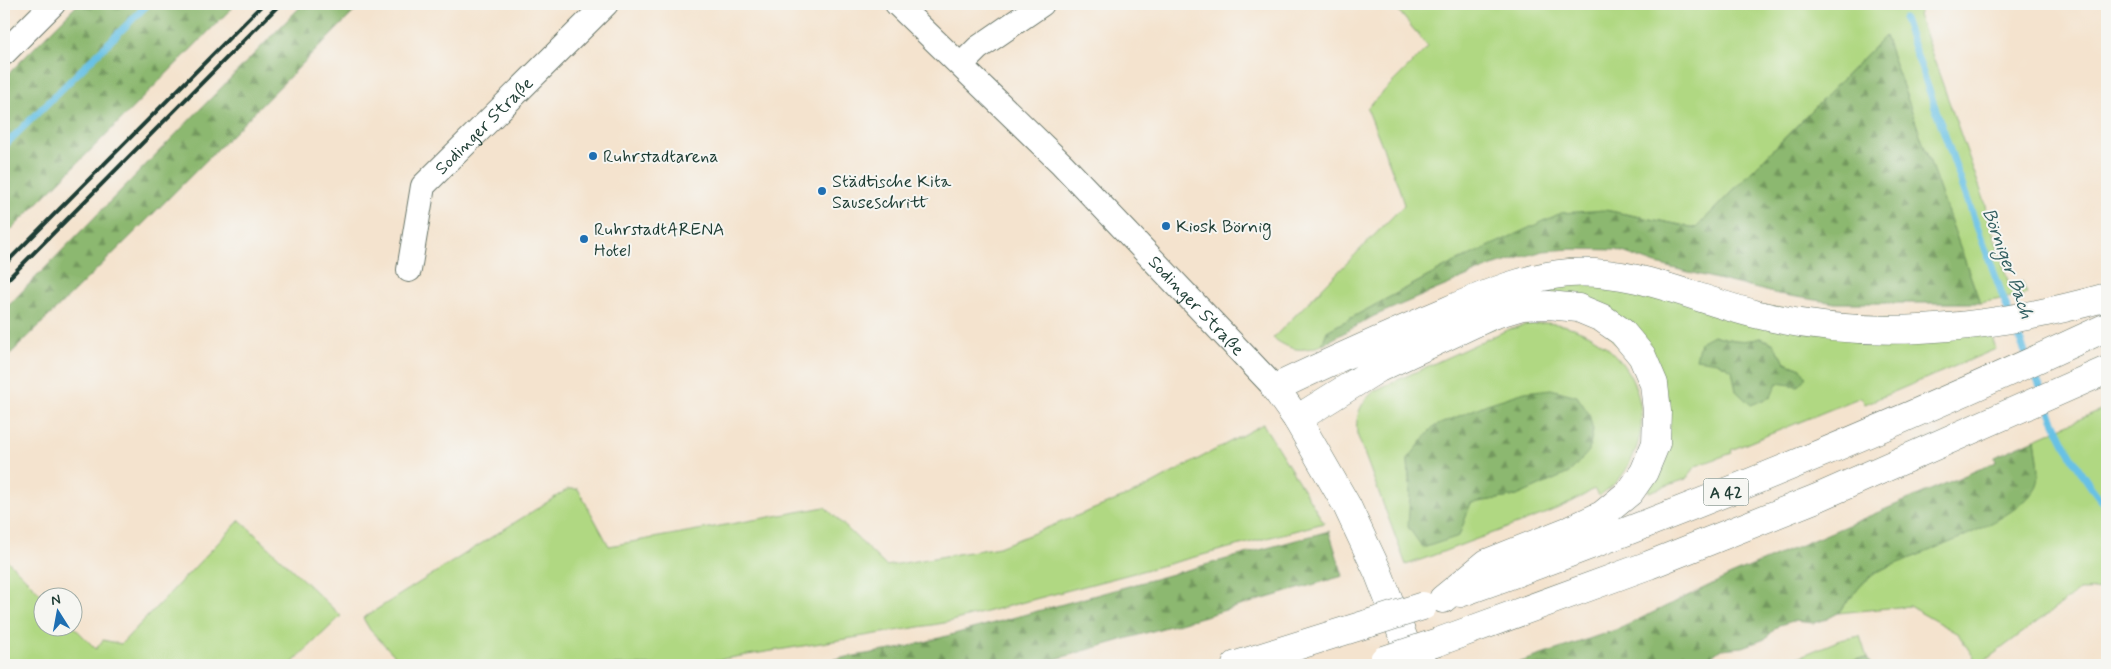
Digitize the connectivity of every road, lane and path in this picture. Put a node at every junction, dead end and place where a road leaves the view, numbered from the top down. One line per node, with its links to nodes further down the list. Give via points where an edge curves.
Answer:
1 (53, 4): 5 (street)
2 (606, 4): 7 (street, Sodinger Straße, via 422,186)
3 (897, 4): 6 (street, Sodinger Straße)
4 (1042, 4): 6 (street, via 978,48)
5 (4, 53)
6 (961, 65): 11 (street, Sodinger Straße, via 1062,164)
7 (409, 270)
8 (2107, 297): 11 (main road, via 2069,308 1986,323 1892,330 1817,326 1755,314 1642,280 1605,273 1568,273 1524,281 1488,294)
9 (2107, 327): 13 (main road, A 42, via 1823,453 1632,530)
10 (2107, 370): 14 (main road, A 42, bridge, via 1818,498 1649,565)
11 (1275, 388): 12 (main road, Sodinger Straße)
12 (1297, 419): 13 (main road, via 1379,368 1492,315 1522,306 1578,308 1602,318 1622,332 1642,356 1654,384 1656,443 1644,472 1630,492 1602,515 1486,563); 16 (main road, Sodinger Straße, via 1351,514 1378,572)
13 (1433, 602): 15 (main road, A 42, bridge)
14 (1376, 663)
15 (1236, 665)
16 (1414, 665)

